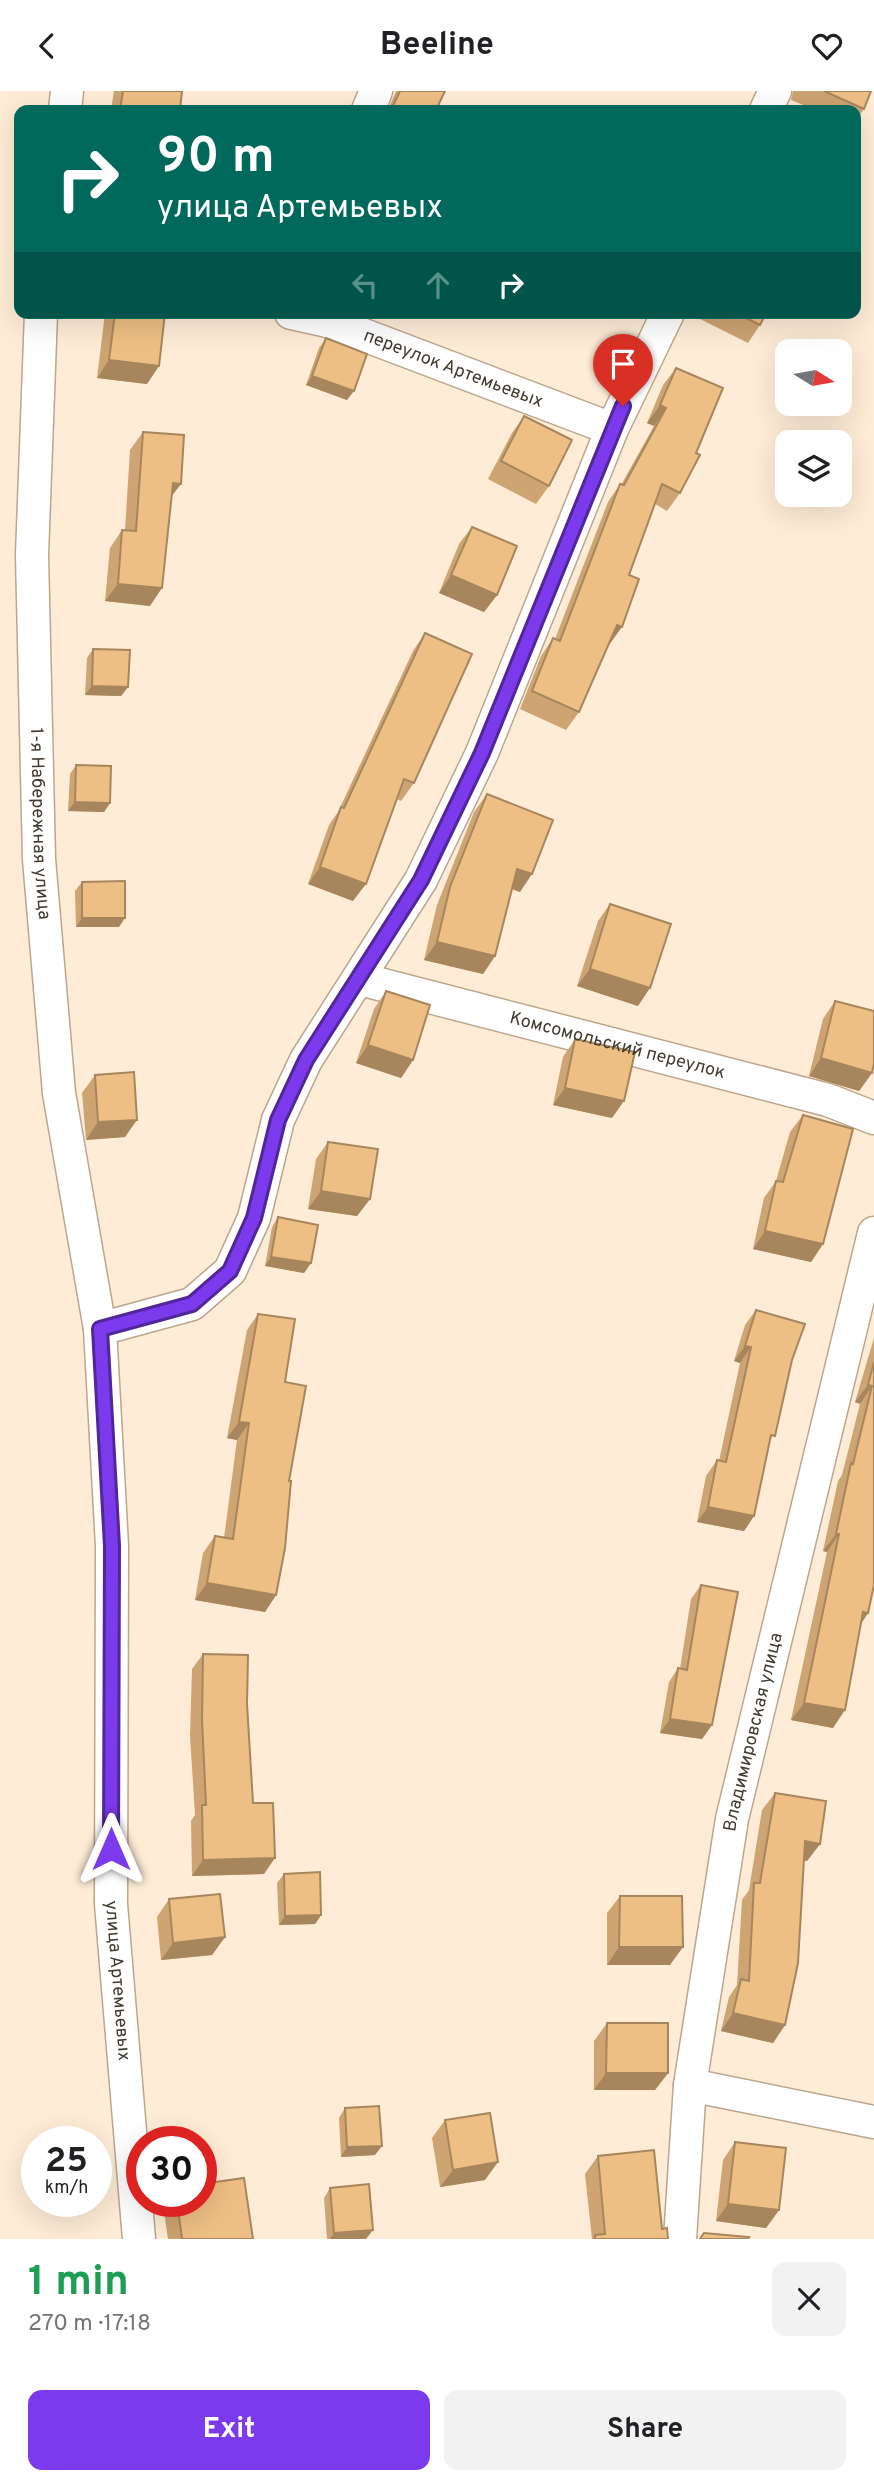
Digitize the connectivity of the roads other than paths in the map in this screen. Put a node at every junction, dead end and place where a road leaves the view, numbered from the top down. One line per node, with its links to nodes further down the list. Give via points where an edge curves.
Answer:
1 (41, 319): 8 (street, 1-я Набережная улица, via 32,555 39,859 59,1093)
2 (318, 319): 4 (street, переулок Артемьевых)
3 (665, 319): 4 (street)
4 (612, 429): 5 (street, via 482,753 421,880)
5 (360, 979): 6 (street, Комсомольский переулок, via 828,1100); 8 (street, via 306,1060 278,1120 254,1218 230,1271 192,1304)
6 (874, 1118)
7 (874, 1233): 9 (street, Владимировская улица, via 732,1819)
8 (100, 1329): 11 (street, улица Артемьевых, via 112,1546 111,1904)
9 (690, 2085): 10 (street); 12 (street, Владимировская улица)
10 (874, 2122)
11 (139, 2239)
12 (680, 2239)

